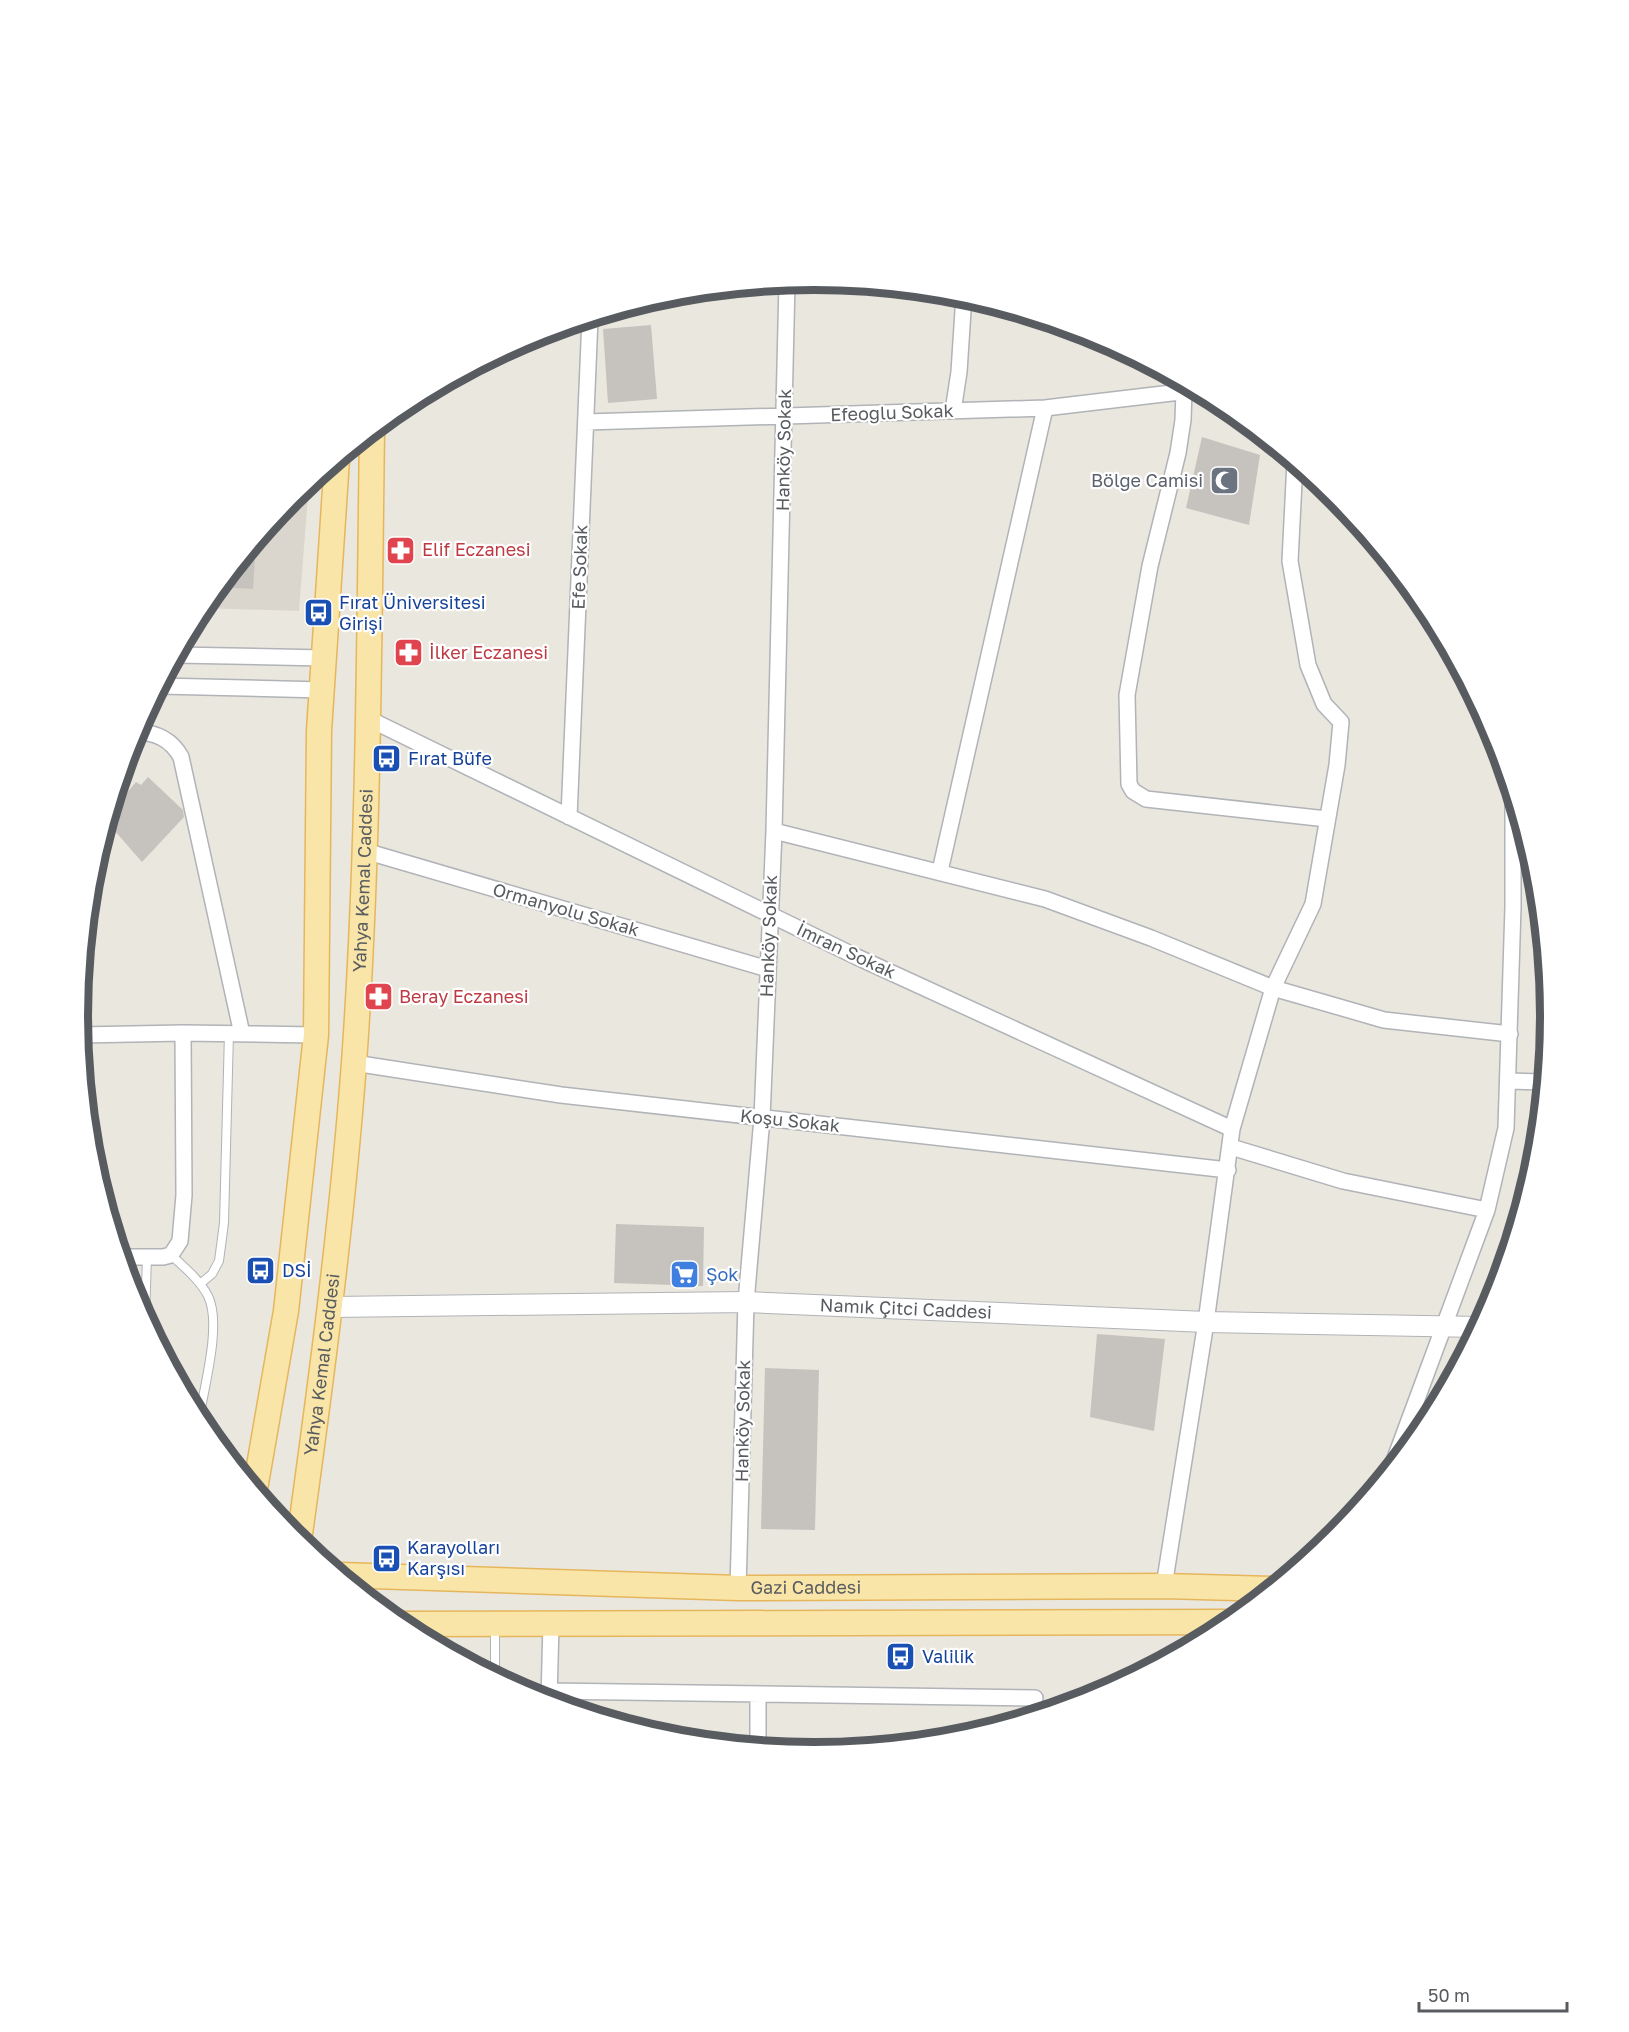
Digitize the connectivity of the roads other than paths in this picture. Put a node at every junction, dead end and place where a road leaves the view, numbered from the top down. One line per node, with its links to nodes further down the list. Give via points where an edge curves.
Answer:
1 (787, 291): 8 (street, Hanköy Sokak)
2 (963, 306): 7 (street)
3 (590, 326): 9 (street, Efe Sokak)
4 (1184, 391): 6 (street, Efeoğlu Sokak)
5 (1189, 394): 21 (street, via 1150,566 1127,695 1129,784 1146,799)
6 (1045, 408): 7 (street, Efeoğlu Sokak); 24 (street)
7 (953, 411): 8 (street, Efeoğlu Sokak)
8 (785, 417): 9 (street, Efeoğlu Sokak); 22 (street, Hanköy Sokak)
9 (586, 422): 19 (street, Efe Sokak)
10 (372, 441): 17 (main road, Yahya Kemal Caddesi)
11 (337, 469): 14 (main road)
12 (1295, 471): 21 (street, via 1290,561 1306,653 1324,705 1341,722)
13 (185, 655): 14 (street)
14 (324, 658): 16 (main road)
15 (168, 686): 16 (street)
16 (323, 690): 32 (main road)
17 (367, 718): 19 (street, İmran Sokak); 23 (main road, Yahya Kemal Caddesi)
18 (146, 733): 29 (street, via 159,735 182,757)
19 (569, 817): 25 (street, İmran Sokak)
20 (1513, 817): 30 (street)
21 (1328, 819): 27 (street, via 1313,904)
22 (774, 831): 24 (street); 25 (street, Hanköy Sokak)
23 (365, 851): 26 (street, Ormanyolu Sokak); 33 (main road, Yahya Kemal Caddesi)
24 (940, 871): 27 (street, via 1045,899)
25 (770, 915): 26 (street, Hanköy Sokak); 37 (street, İmran Sokak)
26 (768, 969): 36 (street, Hanköy Sokak)
27 (1273, 988): 30 (street, via 1384,1020); 37 (street)
28 (183, 1033): 29 (street); 31 (street); 41 (street, via 182,1233)
29 (236, 1034): 32 (street); 44 (lane, via 219,1260 212,1274)
30 (1510, 1034): 34 (street)
31 (89, 1035)
32 (316, 1035): 55 (main road, via 286,1311)
33 (354, 1063): 36 (street, Koşu Sokak, via 561,1095); 47 (main road, Yahya Kemal Caddesi)
34 (1509, 1081): 35 (street); 40 (street, via 1506,1128)
35 (1537, 1082)
36 (762, 1118): 39 (street, Koşu Sokak); 46 (street, Hanköy Sokak)
37 (1232, 1129): 38 (street)
38 (1231, 1147): 39 (street); 40 (street, via 1343,1181)
39 (1228, 1170): 48 (street)
40 (1487, 1210): 49 (street)
41 (171, 1255): 43 (street); 44 (lane)
42 (130, 1257): 43 (street)
43 (147, 1257): 45 (lane)
44 (200, 1284): 51 (lane, via 215,1317)
45 (146, 1298)
46 (746, 1302): 47 (street, Namık Çitci Caddesi); 48 (street, Namık Çitci Caddesi); 59 (street, Hanköy Sokak)
47 (332, 1307): 56 (main road, Yahya Kemal Caddesi)
48 (1206, 1322): 49 (street, Namık Çitci Caddesi); 58 (street)
49 (1445, 1326): 50 (street, Namık Çitci Caddesi); 52 (street)
50 (1471, 1327)
51 (201, 1404)
52 (1411, 1420): 53 (street); 54 (street)
53 (1416, 1422)
54 (1402, 1441)
55 (257, 1480)
56 (301, 1529)
57 (352, 1575): 59 (main road, Gazi Caddesi)
58 (1164, 1586): 59 (main road, Gazi Caddesi); 60 (main road, Gazi Caddesi)
59 (738, 1588)
60 (1260, 1589)
61 (1215, 1622): 63 (main road, Gazi Caddesi)
62 (418, 1624): 64 (main road, Gazi Caddesi)
63 (550, 1624): 64 (main road, Gazi Caddesi); 66 (street)
64 (495, 1625): 65 (lane)
65 (495, 1668)
66 (549, 1691)
67 (758, 1694): 68 (street); 69 (street); 70 (street)
68 (561, 1696)
69 (1035, 1698)
70 (758, 1739)

